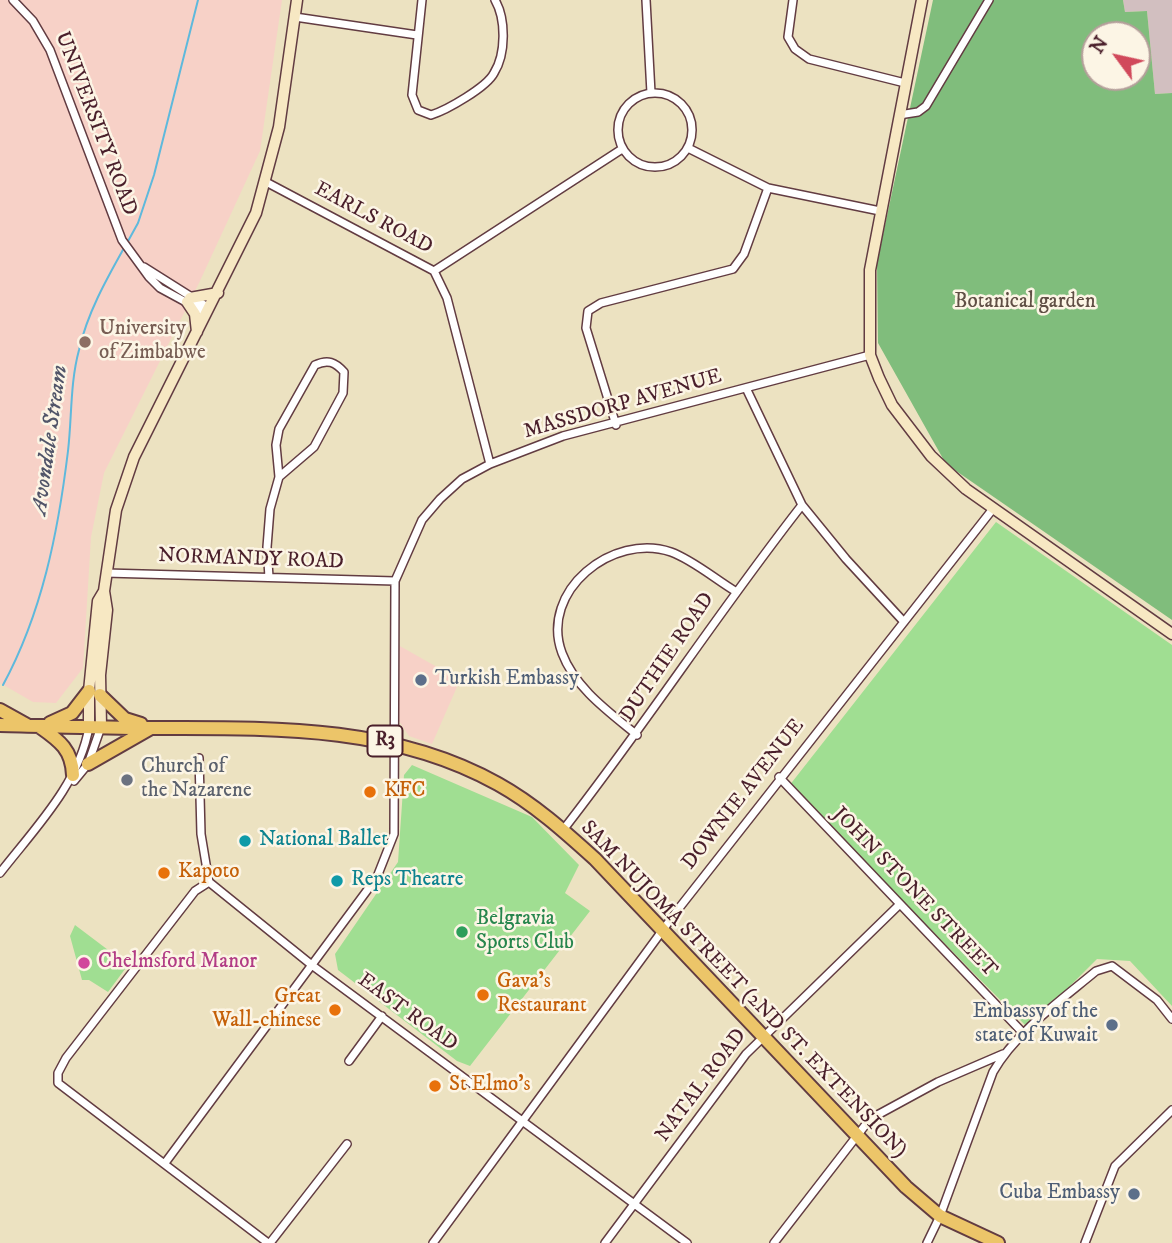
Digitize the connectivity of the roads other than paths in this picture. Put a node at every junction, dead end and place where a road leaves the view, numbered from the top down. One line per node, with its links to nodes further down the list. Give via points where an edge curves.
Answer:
1 (13, 0): 21 (street, UNIVERSITY ROAD, via 33,21 50,50 122,240 141,264)
2 (297, 0): 9 (main road)
3 (422, 0): 10 (street)
4 (495, 0): 10 (street, via 503,26 496,72 431,115 421,113 412,101)
5 (646, 0): 12 (street)
6 (793, 0): 11 (street, via 788,37 804,56)
7 (922, 0): 11 (main road)
8 (989, 0): 13 (street, via 926,106 918,113)
9 (295, 17): 10 (street); 16 (main road)
10 (417, 35)
11 (905, 83): 13 (main road)
12 (651, 93): 14 (street, via 671,96 686,109 692,128); 15 (street, via 635,98 620,117 617,134)
13 (899, 115): 18 (main road)
14 (688, 148): 15 (street, via 674,162 655,168 636,163); 17 (street)
15 (622, 149): 19 (street)
16 (266, 182): 19 (street, EARLS ROAD); 20 (main road)
17 (768, 188): 18 (street); 26 (street, via 744,254 733,269 601,303 588,311 586,328)
18 (880, 211): 24 (main road, via 869,285)
19 (434, 271): 27 (street, EARLS ROAD, via 447,298)
20 (218, 293): 21 (main road); 22 (main road)
21 (188, 300): 22 (street, UNIVERSITY ROAD); 23 (main road)
22 (208, 311): 23 (main road)
23 (197, 333): 31 (main road, via 127,475)
24 (870, 355): 25 (street, MASSDORP AVENUE); 30 (main road, via 892,404 932,456)
25 (746, 388): 26 (street, MASSDORP AVENUE); 29 (street)
26 (616, 425): 27 (street, MASSDORP AVENUE, via 563,436)
27 (490, 464): 33 (street, MASSDORP AVENUE, via 462,479 428,513 407,548)
28 (279, 477): 28 (street, via 279,429 315,365 331,362 344,372 343,393 314,447); 32 (street, via 270,509)
29 (802, 505): 34 (street, DUTHIE ROAD); 35 (street)
30 (992, 510): 35 (street, DOWNIE AVENUE); 36 (main road)
31 (106, 573): 32 (street, NORMANDY ROAD); 37 (main road, via 97,610)
32 (269, 577): 33 (street, NORMANDY ROAD)
33 (395, 581): 44 (street, MASSDORP AVENUE)
34 (735, 591): 43 (street, DUTHIE ROAD); 43 (street, via 671,553 641,547 611,554 585,571 569,593 559,617 561,651 594,698)
35 (904, 622): 48 (street, DOWNIE AVENUE)
36 (1172, 634)
37 (94, 693): 40 (highway, via 65,718); 41 (main road); 42 (highway, via 125,719)
38 (0, 710): 40 (highway)
39 (0, 725): 40 (highway, SAM NUJOMA STREET (2ND ST. EXTENSION) / R3)
40 (34, 726): 41 (highway, SAM NUJOMA STREET (2ND ST. EXTENSION) / R3); 47 (highway, via 65,747)
41 (95, 727): 42 (highway, SAM NUJOMA STREET (2ND ST. EXTENSION) / R3); 46 (street); 47 (street)
42 (152, 728): 44 (highway, SAM NUJOMA STREET (2ND ST. EXTENSION) / R3, via 314,733); 46 (highway)
43 (637, 735): 50 (street, DUTHIE ROAD)
44 (394, 743): 50 (highway, SAM NUJOMA STREET (2ND ST. EXTENSION) / R3, via 497,783); 55 (street, MASSDORP AVENUE, via 394,834 389,852 377,877)
45 (199, 758): 52 (street, via 201,834)
46 (88, 764): 49 (street)
47 (73, 775): 49 (street)
48 (779, 777): 53 (street, JOHN STONE STREET); 54 (street, DOWNIE AVENUE)
49 (61, 794): 51 (street)
50 (563, 830): 54 (highway, SAM NUJOMA STREET (2ND ST. EXTENSION) / R3)
51 (0, 873)
52 (209, 882): 55 (street, EAST ROAD); 66 (street, via 189,899 58,1073 58,1083)
53 (900, 904): 58 (street, JOHN STONE STREET); 59 (street, NATAL ROAD)
54 (662, 929): 59 (highway, SAM NUJOMA STREET (2ND ST. EXTENSION) / R3); 63 (street, DOWNIE AVENUE)
55 (313, 966): 56 (street, EAST ROAD); 66 (street, MASSDORP AVENUE)
56 (382, 1016): 61 (street); 63 (street, EAST ROAD)
57 (1172, 1019): 58 (street, via 1157,1000 1112,966 1105,966)
58 (1024, 1034): 60 (street)
59 (763, 1035): 64 (highway, SAM NUJOMA STREET (2ND ST. EXTENSION) / R3); 67 (street, NATAL ROAD)
60 (1003, 1054): 64 (street, via 893,1105 870,1119); 68 (street, via 981,1099)
61 (349, 1061)
62 (1172, 1110): 76 (street, via 1115,1167)
63 (522, 1123): 67 (street, EAST ROAD); 70 (street, DOWNIE AVENUE)
64 (856, 1135): 68 (highway, SAM NUJOMA STREET (2ND ST. EXTENSION) / R3); 73 (street)
65 (346, 1144): 69 (street)
66 (166, 1164): 69 (street)
67 (634, 1206): 71 (street, NATAL ROAD); 72 (street, EAST ROAD)
68 (940, 1216): 74 (street); 75 (highway, SAM NUJOMA STREET (2ND ST. EXTENSION) / R3)
69 (269, 1243)
70 (433, 1243)
71 (605, 1243)
72 (687, 1243)
73 (774, 1243)
74 (927, 1243)
75 (998, 1243)
76 (1086, 1243)

